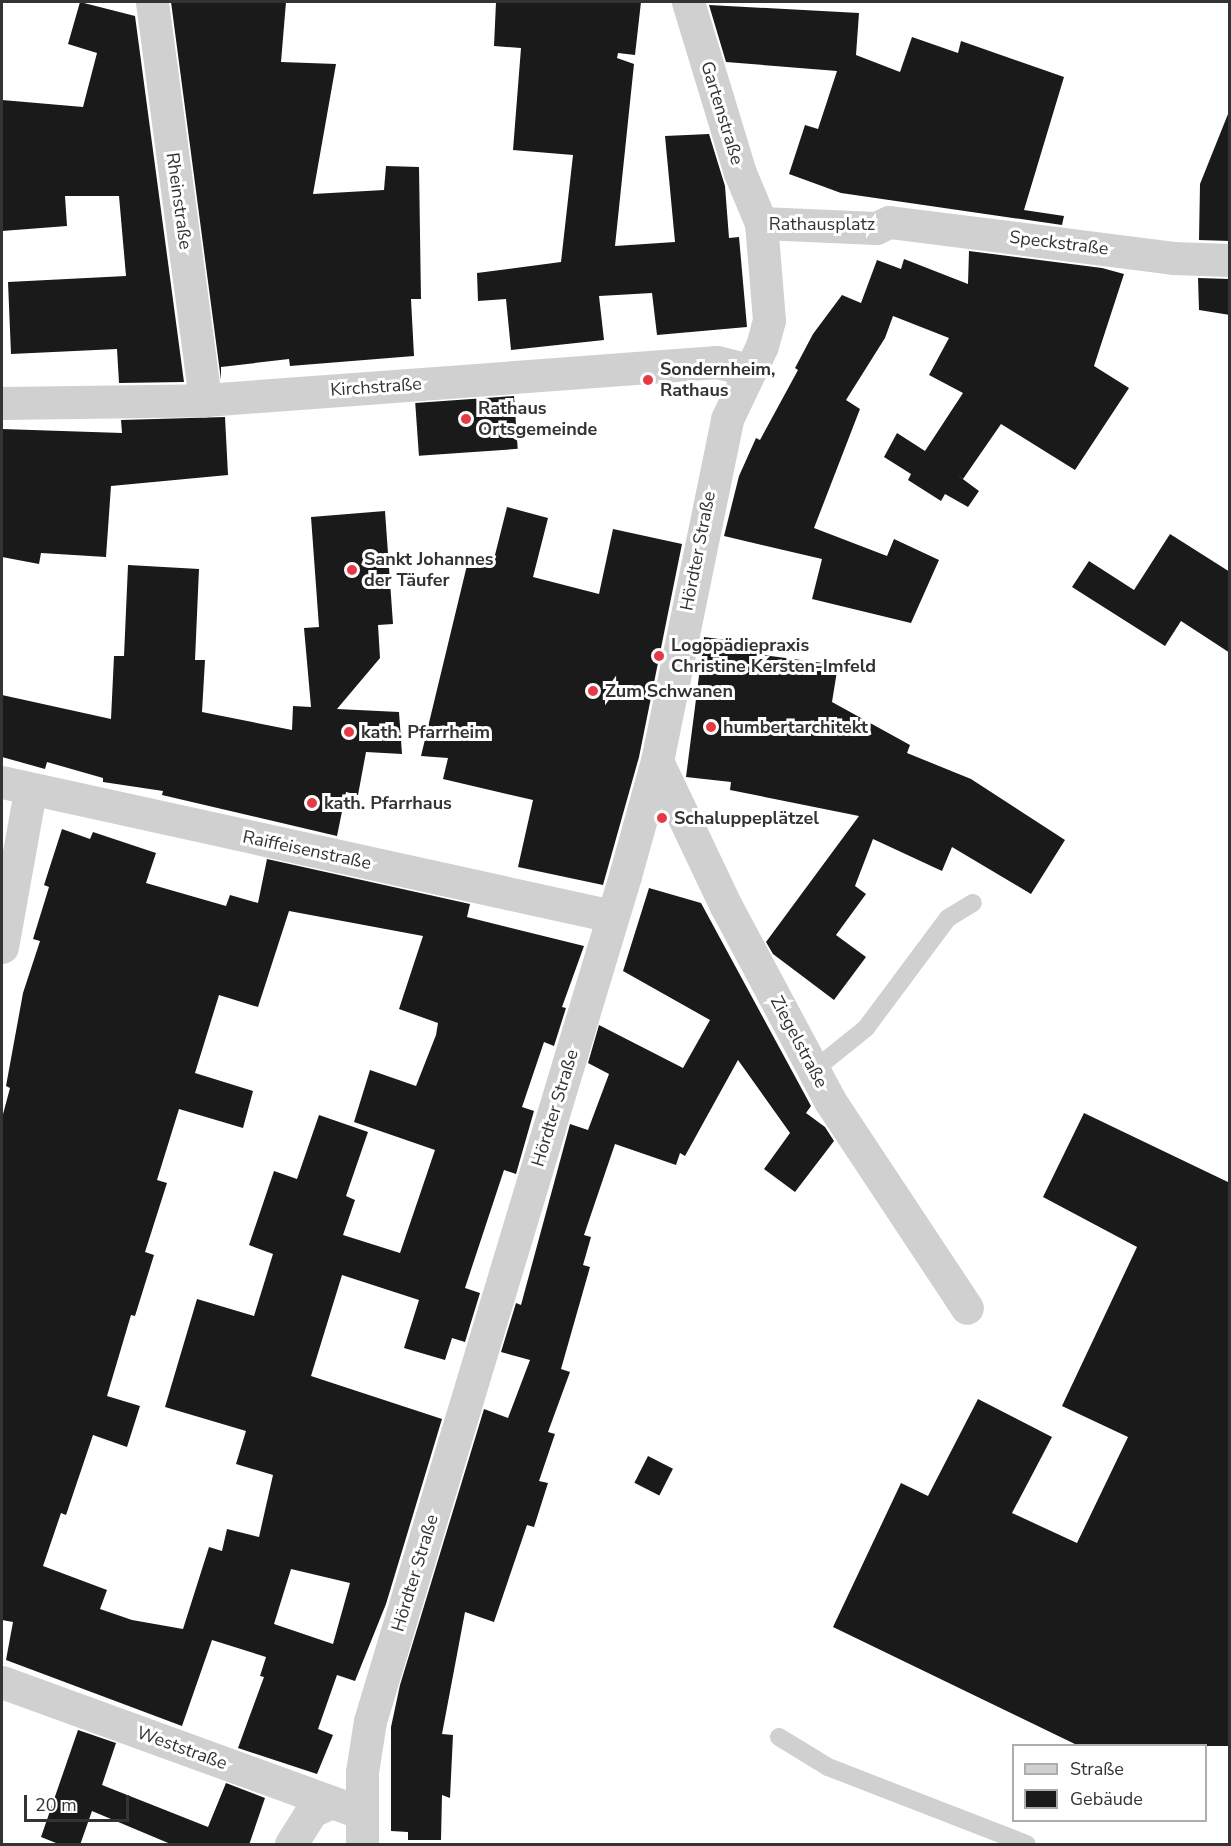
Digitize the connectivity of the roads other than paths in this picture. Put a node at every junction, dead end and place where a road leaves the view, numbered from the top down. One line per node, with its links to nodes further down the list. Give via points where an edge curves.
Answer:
1 (152, 2): 7 (street, Rheinstraße)
2 (688, 2): 4 (street, Gartenstraße, via 740,173)
3 (889, 222): 4 (street, Rathausplatz, via 876,228); 5 (street, Speckstraße, via 1173,258)
4 (761, 223): 6 (street, Rathausplatz, via 769,321)
5 (1230, 260)
6 (750, 370): 7 (street, Kirchstraße, via 717,362); 9 (street, Hördter Straße, via 727,419 715,465)
7 (205, 400): 8 (street, Kirchstraße)
8 (2, 404)
9 (657, 761): 12 (street, Hördter Straße); 14 (street, Ziegelstraße, via 726,906)
10 (16, 786): 12 (street, Raiffeisenstraße); 13 (street)
11 (973, 903): 14 (lane, via 948,918 866,1028)
12 (612, 916): 19 (street, Hördter Straße, via 370,1721 362,1772)
13 (2, 937)
14 (814, 1070): 15 (street, Ziegelstraße, via 830,1101)
15 (967, 1308)
16 (2, 1682): 18 (street, Weststraße)
17 (779, 1737): 21 (lane, via 828,1767)
18 (331, 1802): 19 (street, Weststraße); 20 (street, via 312,1811)
19 (362, 1829)
20 (291, 1845)
21 (1027, 1845)

